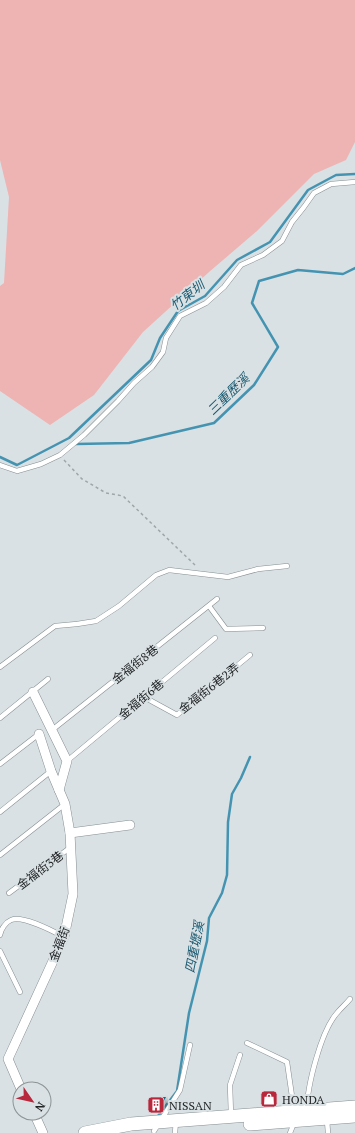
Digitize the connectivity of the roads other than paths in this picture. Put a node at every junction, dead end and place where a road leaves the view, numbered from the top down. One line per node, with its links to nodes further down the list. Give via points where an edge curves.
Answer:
1 (355, 182): 2 (lane, via 331,184 314,193 292,222 282,241 263,255 241,264 224,287 206,303 180,316 166,338 163,352 152,367 84,435 60,455 17,471)
2 (0, 464)
3 (287, 566): 9 (lane, via 258,569 228,577 169,570 156,575 119,606 96,620 55,626)
4 (217, 599): 5 (lane, 金福街8巷)
5 (209, 606): 6 (lane, via 226,629); 14 (lane, 金福街8巷)
6 (263, 628)
7 (215, 638): 12 (lane, 金福街6巷)
8 (250, 655): 12 (lane, 金福街6巷2弄, via 177,714)
9 (0, 667)
10 (48, 679): 11 (lane)
11 (33, 692): 13 (lane); 14 (street)
12 (144, 697): 16 (lane, 金福街6巷)
13 (0, 718)
14 (52, 730): 16 (street)
15 (39, 734): 17 (lane); 18 (street, 金福街)
16 (67, 761): 19 (street)
17 (0, 764)
18 (51, 771): 19 (street, 金福街); 21 (lane)
19 (59, 790): 20 (street, 金福街)
20 (65, 804): 23 (street, 金福街); 25 (lane)
21 (0, 812)
22 (130, 825): 23 (street)
23 (70, 833): 24 (street, 金福街)
24 (71, 847): 26 (lane, 金福街3巷); 28 (street, 金福街, via 73,894)
25 (0, 855)
26 (9, 893)
27 (0, 935): 28 (lane, via 1,929 11,920 20,919)
28 (64, 937): 35 (street, 金福街, via 8,1059)
29 (0, 951): 30 (lane)
30 (20, 992)
31 (350, 999): 40 (lane, via 336,1013 326,1031 314,1065 307,1102)
32 (247, 1043): 40 (lane, via 287,1062)
33 (190, 1045): 42 (lane, via 180,1090)
34 (240, 1055): 38 (lane, via 230,1085)
35 (18, 1081)
36 (355, 1106): 40 (main road)
37 (355, 1116): 39 (main road)
38 (231, 1117): 40 (main road); 43 (main road)
39 (327, 1118): 40 (main road); 47 (lane)
40 (299, 1119): 43 (main road)
41 (38, 1121): 44 (street)
42 (157, 1127): 43 (main road); 45 (main road, via 131,1124); 46 (main road)
43 (175, 1128)
44 (43, 1133)
45 (85, 1133)
46 (129, 1133)
47 (328, 1133)

